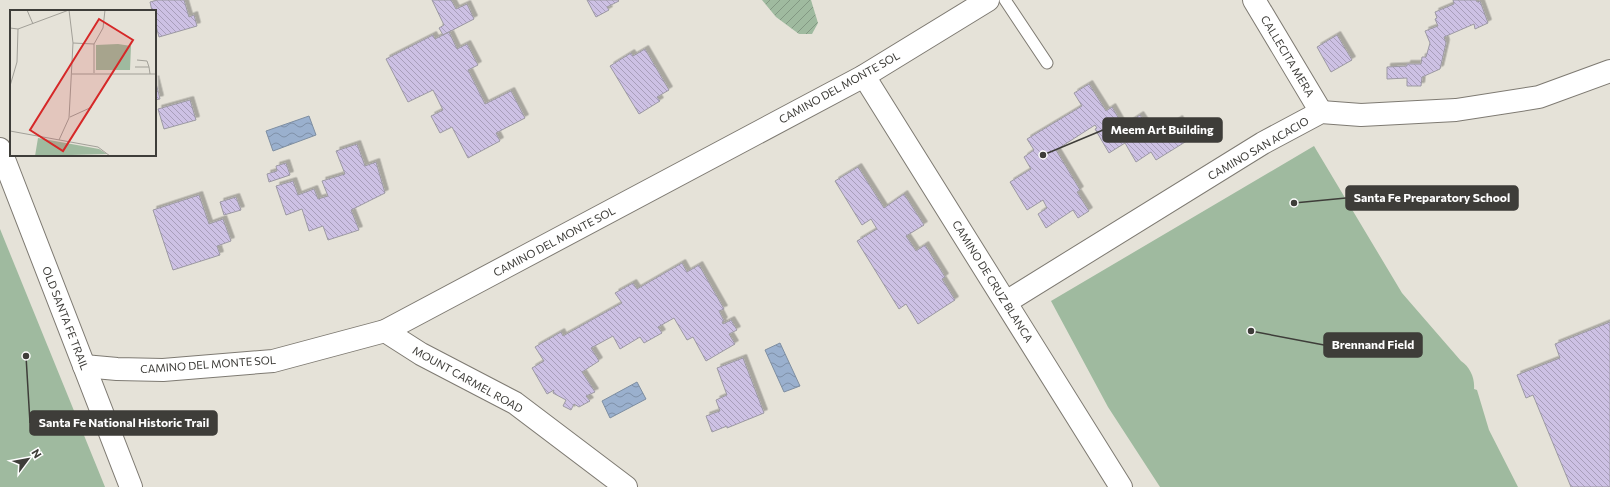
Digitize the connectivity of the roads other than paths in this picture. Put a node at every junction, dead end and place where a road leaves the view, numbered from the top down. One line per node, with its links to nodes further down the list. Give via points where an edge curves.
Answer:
1 (988, 0): 6 (street, CAMINO DEL MONTE SOL)
2 (1005, 0): 4 (lane)
3 (1254, 0): 7 (street, CALLECITA MERA)
4 (1047, 63)
5 (1610, 72): 7 (street, CAMINO SAN ACACIO, via 1539,97 1456,110 1361,115)
6 (864, 76): 9 (street, CAMINO DE CRUZ BLANCA); 10 (street, CAMINO DEL MONTE SOL)
7 (1321, 112): 9 (street, CAMINO SAN ACACIO, via 1263,143)
8 (0, 149): 11 (street, OLD SANTA FE TRAIL)
9 (1006, 302): 14 (street, CAMINO DE CRUZ BLANCA)
10 (385, 331): 11 (street, CAMINO DEL MONTE SOL, via 273,361 163,370); 13 (street, MOUNT CARMEL ROAD, via 421,354 515,403)
11 (84, 366): 12 (street, OLD SANTA FE TRAIL)
12 (131, 487)
13 (626, 487)
14 (1121, 487)

